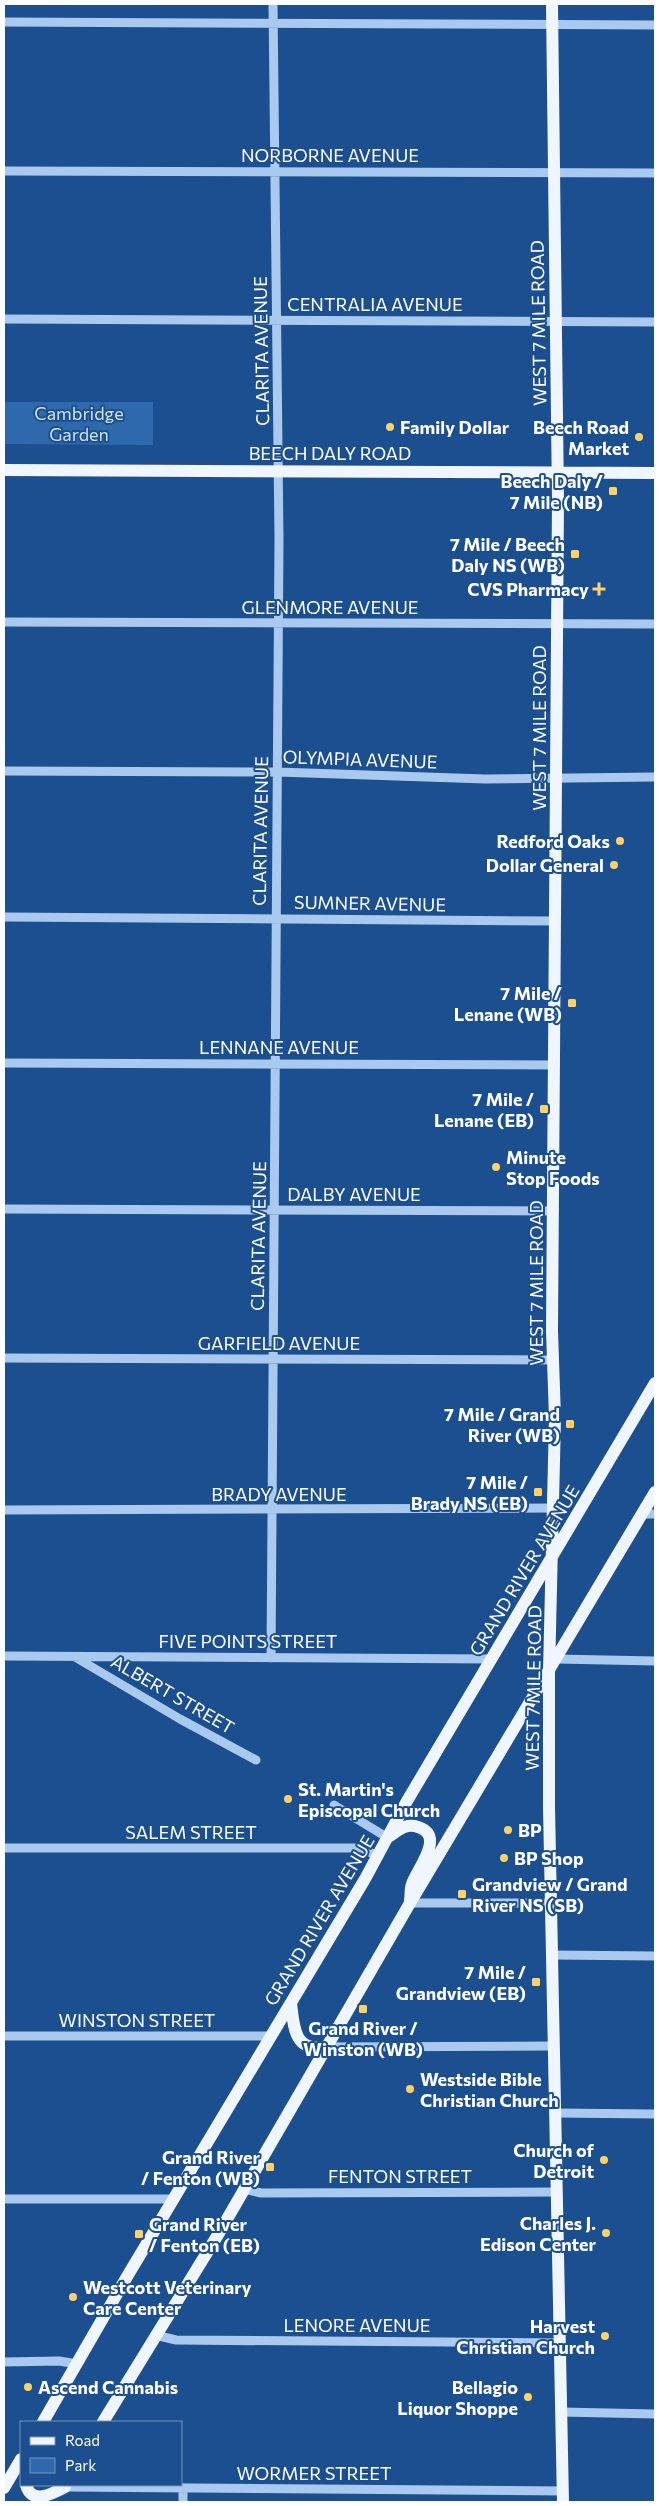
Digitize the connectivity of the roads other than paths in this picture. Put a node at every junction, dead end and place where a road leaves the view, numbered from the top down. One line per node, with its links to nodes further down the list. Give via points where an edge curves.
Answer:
1 (273, 4): 4 (street, CLARITA AVENUE)
2 (552, 4): 5 (main road, WEST 7 MILE ROAD)
3 (4, 22): 4 (street)
4 (273, 23): 5 (street); 8 (street, CLARITA AVENUE)
5 (552, 24): 6 (street); 9 (main road, WEST 7 MILE ROAD)
6 (655, 25)
7 (4, 171): 8 (street, NORBORNE AVENUE)
8 (275, 171): 9 (street, NORBORNE AVENUE); 12 (street, CLARITA AVENUE)
9 (555, 172): 10 (street, NORBORNE AVENUE); 13 (main road, WEST 7 MILE ROAD)
10 (655, 173)
11 (4, 319): 12 (street, CENTRALIA AVENUE)
12 (276, 320): 13 (street, CENTRALIA AVENUE); 16 (street, CLARITA AVENUE)
13 (555, 321): 14 (street, CENTRALIA AVENUE); 17 (main road, WEST 7 MILE ROAD)
14 (655, 322)
15 (4, 470): 16 (main road, BEECH DALY ROAD)
16 (279, 471): 17 (main road, BEECH DALY ROAD); 20 (street, CLARITA AVENUE)
17 (558, 472): 18 (main road, BEECH DALY ROAD); 21 (main road, WEST 7 MILE ROAD)
18 (655, 473)
19 (4, 622): 20 (street, GLENMORE AVENUE)
20 (278, 623): 21 (street, GLENMORE AVENUE); 24 (street, CLARITA AVENUE)
21 (557, 623): 22 (street, GLENMORE AVENUE); 25 (main road, WEST 7 MILE ROAD)
22 (655, 624)
23 (4, 771): 24 (street, OLYMPIA AVENUE)
24 (278, 772): 25 (street, OLYMPIA AVENUE, via 485,779); 28 (street, CLARITA AVENUE)
25 (556, 777): 26 (street, OLYMPIA AVENUE); 29 (main road, WEST 7 MILE ROAD)
26 (655, 777)
27 (4, 917): 28 (street, SUMNER AVENUE)
28 (276, 918): 29 (street, SUMNER AVENUE); 31 (street, CLARITA AVENUE)
29 (555, 921): 32 (main road, WEST 7 MILE ROAD)
30 (4, 1063): 31 (street, LENNANE AVENUE)
31 (277, 1063): 32 (street, LENNANE AVENUE); 34 (street, CLARITA AVENUE)
32 (554, 1065): 35 (main road, WEST 7 MILE ROAD)
33 (4, 1209): 34 (street, DALBY AVENUE)
34 (274, 1210): 35 (street, DALBY AVENUE); 37 (street, CLARITA AVENUE)
35 (554, 1211): 38 (main road, WEST 7 MILE ROAD)
36 (4, 1358): 37 (street, GARFIELD AVENUE)
37 (274, 1359): 38 (street, GARFIELD AVENUE); 44 (street, CLARITA AVENUE)
38 (553, 1360): 42 (main road, WEST 7 MILE ROAD)
39 (655, 1383): 40 (main road, GRAND RIVER AVENUE)
40 (651, 1392): 47 (main road, GRAND RIVER AVENUE)
41 (655, 1492): 45 (main road)
42 (555, 1508): 44 (street, BRADY AVENUE); 47 (main road, WEST 7 MILE ROAD)
43 (4, 1510): 44 (street, BRADY AVENUE)
44 (271, 1510): 50 (street, CLARITA AVENUE)
45 (641, 1514): 46 (street); 52 (main road)
46 (655, 1514)
47 (553, 1557): 51 (main road, GRAND RIVER AVENUE); 54 (main road, WEST 7 MILE ROAD)
48 (4, 1656): 49 (street, FIVE POINTS STREET)
49 (75, 1656): 50 (street, FIVE POINTS STREET); 55 (street, ALBERT STREET)
50 (271, 1658): 51 (street, FIVE POINTS STREET)
51 (492, 1659): 57 (main road, GRAND RIVER AVENUE)
52 (556, 1659): 53 (street); 54 (main road)
53 (655, 1661)
54 (549, 1673): 60 (main road); 61 (main road, WEST 7 MILE ROAD)
55 (256, 1760)
56 (334, 1806): 57 (street)
57 (388, 1838): 59 (main road, GRAND RIVER AVENUE); 60 (main road, via 411,1825 423,1829 429,1836 428,1853 411,1885)
58 (4, 1848): 59 (street, SALEM STREET, via 362,1848)
59 (378, 1856): 64 (main road, GRAND RIVER AVENUE)
60 (410, 1903): 61 (street); 68 (main road)
61 (551, 1903): 62 (main road, WEST 7 MILE ROAD)
62 (552, 1955): 63 (street); 67 (main road, WEST 7 MILE ROAD)
63 (655, 1956)
64 (291, 2003): 66 (main road, GRAND RIVER AVENUE); 68 (main road, via 298,2038 306,2046)
65 (4, 2036): 66 (street, WINSTON STREET)
66 (270, 2036): 74 (main road, GRAND RIVER AVENUE)
67 (554, 2046): 68 (street); 69 (main road, WEST 7 MILE ROAD)
68 (326, 2047): 71 (main road)
69 (555, 2113): 70 (street); 72 (main road, WEST 7 MILE ROAD)
70 (655, 2114)
71 (244, 2189): 72 (street, FENTON STREET, via 261,2193); 75 (main road)
72 (557, 2192): 76 (main road, WEST 7 MILE ROAD)
73 (4, 2198): 74 (street)
74 (173, 2199): 78 (main road, GRAND RIVER AVENUE)
75 (155, 2335): 76 (street, LENORE AVENUE, via 176,2340); 82 (main road)
76 (560, 2343): 79 (main road, WEST 7 MILE ROAD)
77 (4, 2362): 78 (street)
78 (78, 2364): 81 (main road, GRAND RIVER AVENUE)
79 (561, 2412): 80 (street); 88 (main road, WEST 7 MILE ROAD)
80 (655, 2414)
81 (44, 2421)
82 (104, 2421)
83 (20, 2461): 86 (main road)
84 (27, 2486): 85 (main road, via 32,2495 39,2497 46,2497)
85 (65, 2486): 87 (street, WORMER STREET); 89 (main road)
86 (4, 2488)
87 (183, 2489): 88 (street, WORMER STREET); 90 (street)
88 (563, 2497)
89 (55, 2502)
90 (183, 2502)

